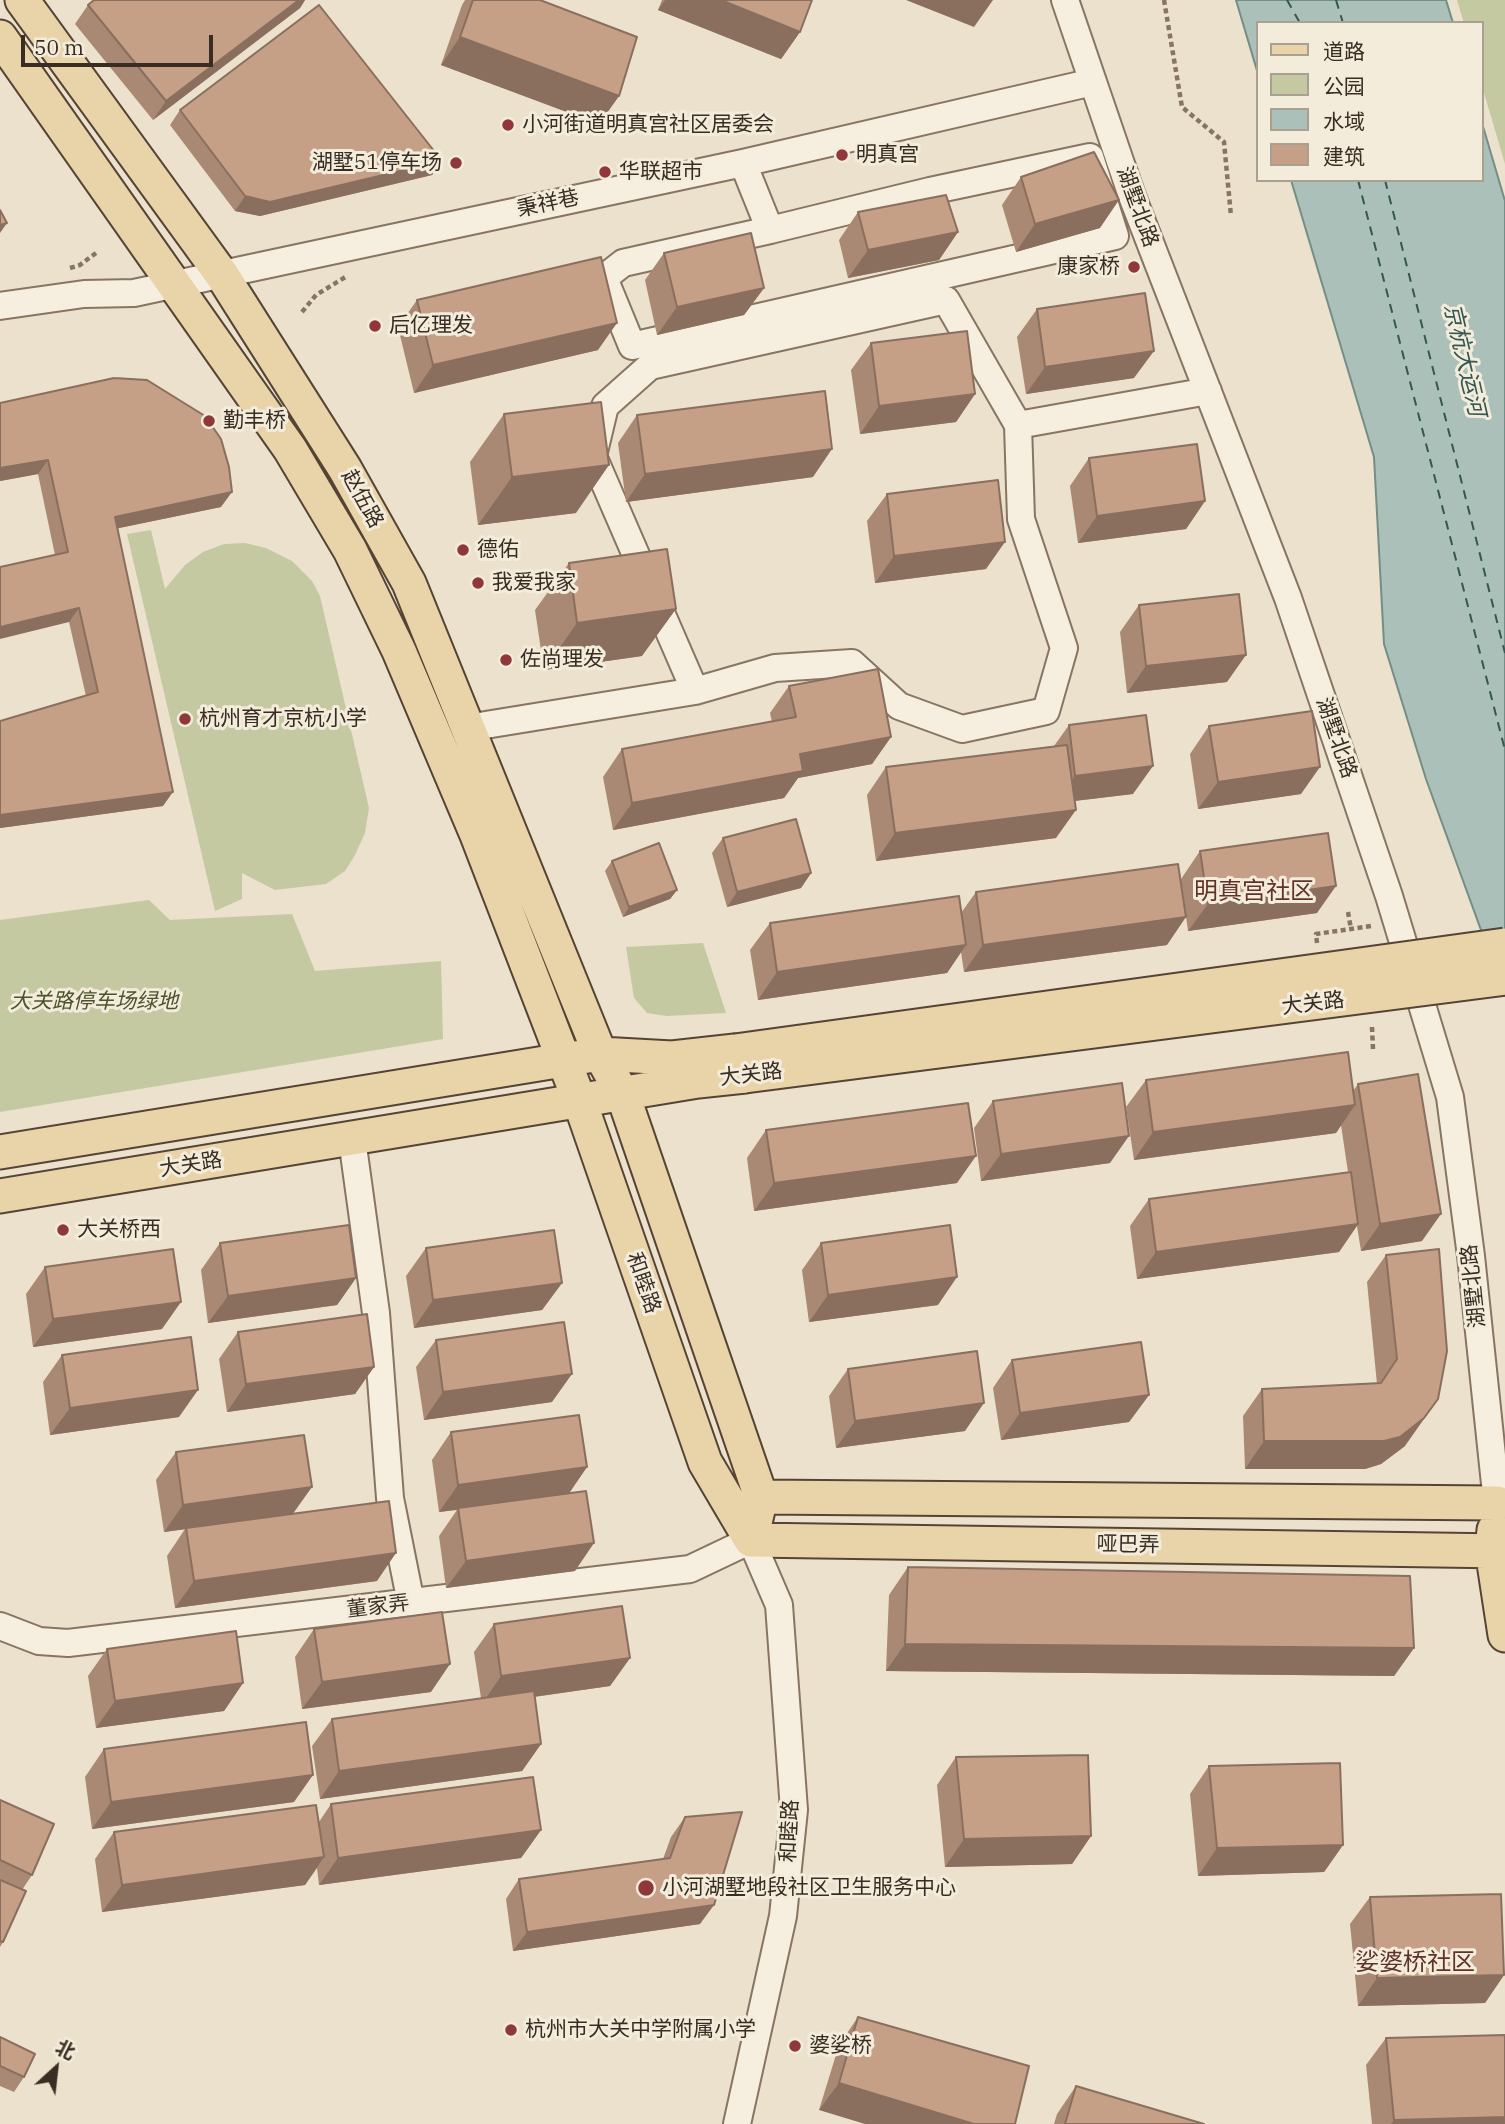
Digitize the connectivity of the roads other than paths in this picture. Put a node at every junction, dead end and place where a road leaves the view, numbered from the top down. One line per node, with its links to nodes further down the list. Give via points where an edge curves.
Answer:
1 (22, 0): 7 (main road, 赵伍路)
2 (1065, 0): 4 (street, 湖墅北路)
3 (0, 37): 8 (main road, 赵伍路)
4 (1093, 82): 5 (street, 秉祥巷); 10 (street, 湖墅北路)
5 (743, 163): 6 (street); 7 (street, 秉祥巷)
6 (770, 230): 6 (street, via 1090,157 1115,236 632,346 604,278 623,263)
7 (222, 275): 8 (street, 秉祥巷); 13 (main road, 赵伍路, via 345,469 410,583)
8 (174, 285): 9 (street, 秉祥巷); 17 (main road, 赵伍路, via 290,449 350,550 442,749)
9 (0, 306)
10 (1208, 391): 11 (street); 25 (street, 湖墅北路, via 1289,598 1389,896 1450,1097)
11 (1018, 425): 12 (street, via 1021,519 1064,648 1046,710 962,729 899,706 852,663 775,667); 12 (street, via 946,300 650,366 605,406 593,456)
12 (695, 691): 13 (street)
13 (467, 728): 16 (main road, 赵伍路)
14 (1505, 945): 18 (main road, 大关路, bridge)
15 (1505, 978): 18 (main road, 大关路, bridge)
16 (600, 1054): 17 (main road, 大关路); 18 (main road, 大关路); 19 (main road, 和睦路)
17 (563, 1060): 20 (main road, 和睦路); 22 (main road, 大关路)
18 (740, 1063): 19 (main road, 大关路, via 698,1080)
19 (623, 1095): 20 (main road, 大关路); 24 (main road, 和睦路)
20 (580, 1102): 21 (main road, 大关路); 26 (main road, 和睦路, via 705,1462)
21 (352, 1139): 23 (main road, 大关路); 27 (street, via 376,1313 390,1498)
22 (0, 1152)
23 (0, 1196)
24 (761, 1497): 25 (main road); 26 (main road)
25 (1500, 1534): 26 (main road, 哑巴弄); 29 (main road, 湖墅北路)
26 (751, 1540): 27 (street, 董家弄, via 690,1569); 30 (street, 和睦路, via 779,1605 794,1810 783,1916)
27 (411, 1602): 28 (street, 董家弄, via 68,1643 39,1641)
28 (0, 1626)
29 (1505, 1635)
30 (737, 2124)

